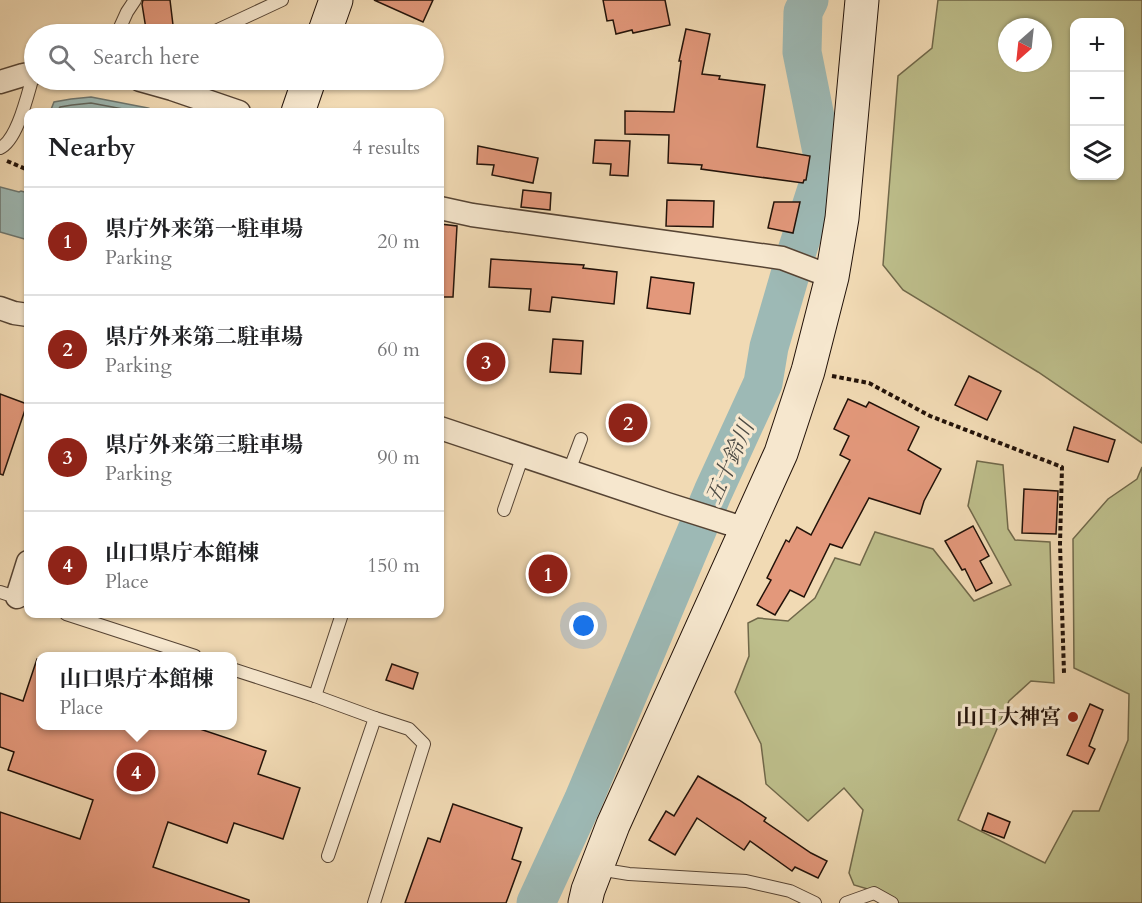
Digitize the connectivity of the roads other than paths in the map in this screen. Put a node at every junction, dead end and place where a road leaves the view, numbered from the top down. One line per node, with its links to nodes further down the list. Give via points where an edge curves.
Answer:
1 (135, 0): 5 (lane)
2 (282, 0): 6 (lane)
3 (336, 0): 7 (street)
4 (862, 0): 17 (street, via 842,218)
5 (122, 24)
6 (230, 24)
7 (328, 24)
8 (24, 75): 9 (street)
9 (0, 82)
10 (29, 90): 15 (lane, via 19,122 7,145)
11 (178, 90): 13 (street)
12 (306, 90): 14 (street)
13 (228, 108)
14 (299, 108)
15 (0, 148)
16 (444, 209): 17 (street, via 782,258)
17 (823, 273): 25 (street, via 808,370 781,453)
18 (0, 308): 19 (street)
19 (24, 314)
20 (444, 429): 22 (street)
21 (581, 439): 23 (lane)
22 (523, 455): 23 (street); 24 (lane)
23 (569, 471): 25 (street)
24 (504, 510)
25 (746, 529): 35 (street)
26 (24, 573): 27 (street)
27 (15, 597)
28 (78, 618): 30 (lane)
29 (341, 618): 32 (lane)
30 (180, 652)
31 (237, 671): 32 (lane)
32 (315, 696): 33 (lane)
33 (375, 718): 34 (lane); 36 (lane, via 409,729 424,744)
34 (328, 856)
35 (596, 869): 37 (street); 38 (lane, via 746,881 790,891)
36 (374, 903)
37 (585, 903)
38 (815, 903)
39 (846, 903): 40 (lane, via 873,893)
40 (892, 903)

